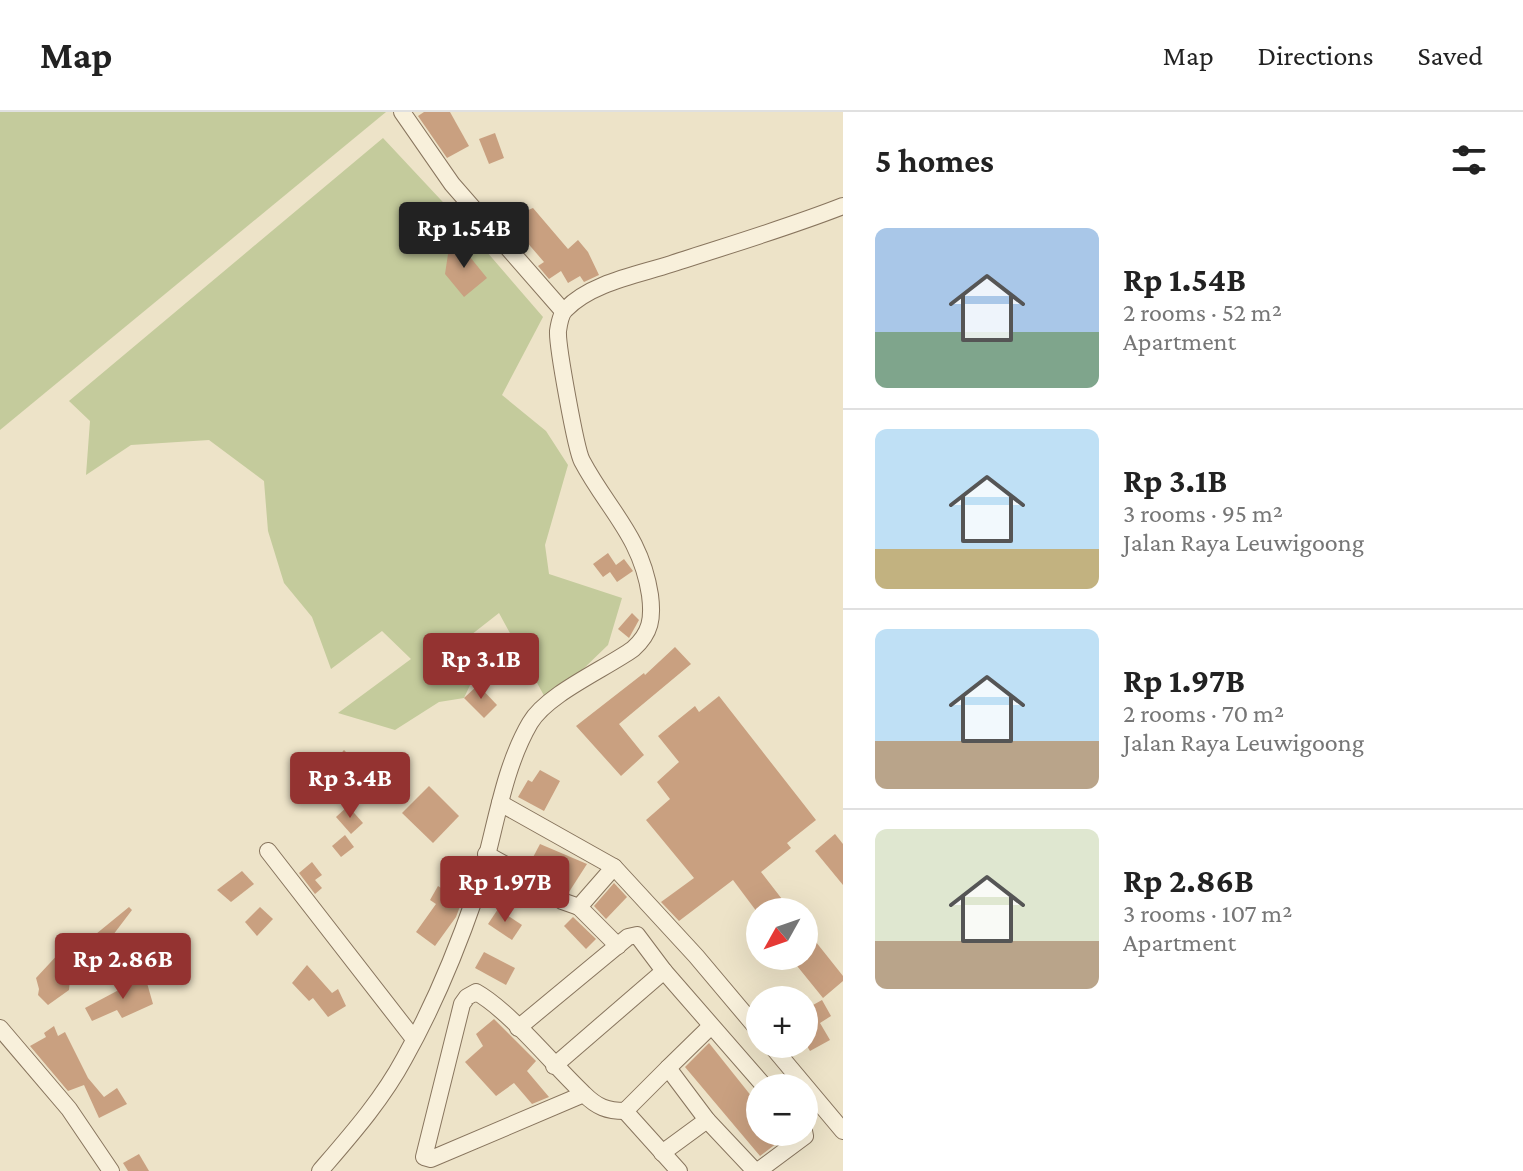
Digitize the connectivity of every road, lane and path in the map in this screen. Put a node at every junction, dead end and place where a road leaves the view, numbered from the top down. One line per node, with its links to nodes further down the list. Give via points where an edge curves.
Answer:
1 (402, 112): 3 (street, via 452,184)
2 (843, 206): 3 (street, via 615,282)
3 (563, 311): 4 (street, via 558,333 581,459 634,540 653,614 643,640 536,716)
4 (500, 803): 6 (street); 7 (street)
5 (268, 851): 15 (street)
6 (486, 854): 8 (street); 15 (street, via 475,897)
7 (614, 867): 8 (street); 11 (street)
8 (579, 907): 9 (street)
9 (618, 946): 10 (street, via 639,936); 14 (street)
10 (664, 971): 12 (street); 17 (street)
11 (746, 1015)
12 (711, 1026): 18 (street); 19 (street)
13 (0, 1028): 26 (street, via 76,1118)
14 (518, 1028): 17 (street); 20 (street, via 485,997 476,992 467,997 424,1157 431,1159)
15 (414, 1039): 27 (street, via 356,1129)
16 (782, 1058): 23 (street)
17 (554, 1066): 20 (street)
18 (668, 1068): 21 (street); 22 (street)
19 (754, 1074)
20 (584, 1094): 21 (street, via 603,1109)
21 (625, 1111): 25 (street)
22 (707, 1120): 25 (street); 29 (street)
23 (843, 1131)
24 (791, 1146): 29 (street)
25 (662, 1153): 28 (street)
26 (111, 1171)
27 (320, 1171)
28 (679, 1171)
29 (756, 1171)

